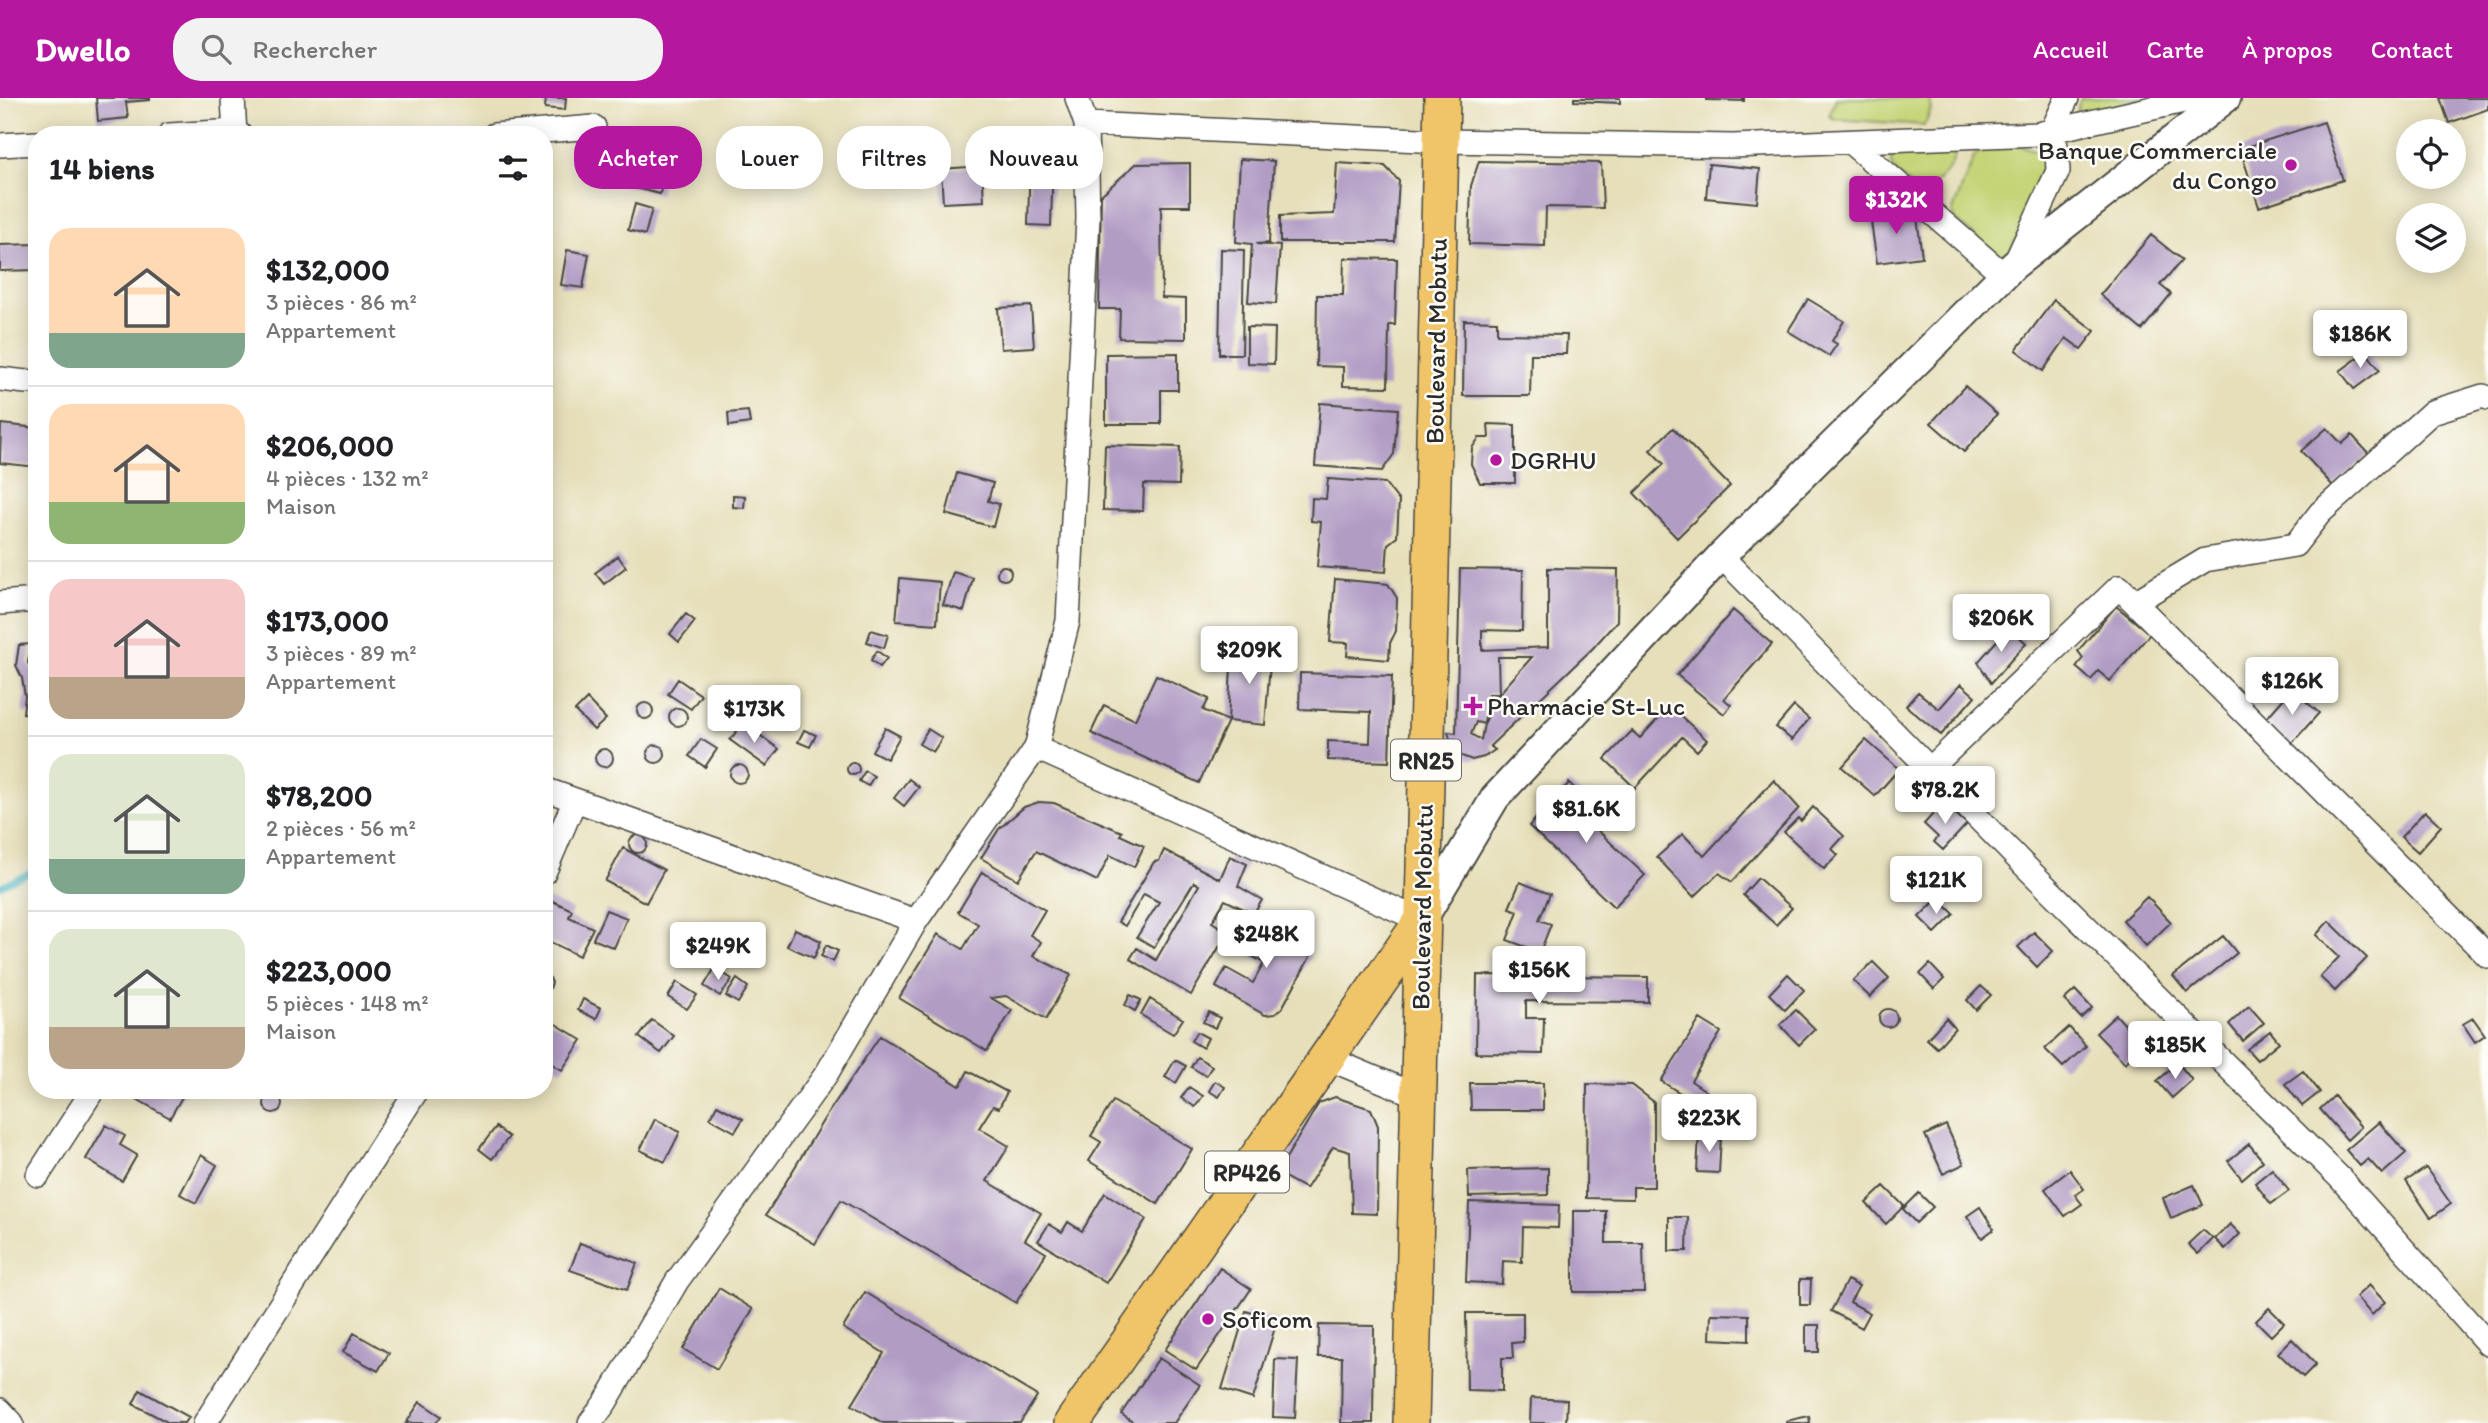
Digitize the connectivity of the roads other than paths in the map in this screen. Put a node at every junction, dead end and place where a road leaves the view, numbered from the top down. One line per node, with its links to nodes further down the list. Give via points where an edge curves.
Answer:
1 (233, 98): 8 (street)
2 (1077, 98): 7 (street)
3 (1441, 98): 12 (main road, Boulevard Mobutu / RN25)
4 (2067, 98): 11 (street)
5 (2197, 98): 11 (street)
6 (2226, 98): 16 (street)
7 (1086, 124): 12 (street); 24 (street, via 1088,218 1068,621)
8 (236, 126)
9 (574, 129): 10 (street)
10 (553, 130)
11 (2052, 131): 13 (street); 16 (street, via 2057,171)
12 (1441, 141): 13 (street, via 1733,146); 30 (main road, Boulevard Mobutu / RN25)
13 (1850, 142): 16 (street)
14 (28, 143): 15 (street)
15 (0, 145)
16 (2009, 270): 20 (street)
17 (0, 379): 18 (street)
18 (28, 382)
19 (2488, 398): 23 (street, via 2432,412 2320,513 2295,545 2205,560)
20 (1721, 556): 25 (street); 30 (street, via 1495,798)
21 (28, 601): 22 (street)
22 (0, 603)
23 (2135, 603): 25 (street, via 2119,587); 31 (street)
24 (1036, 748): 29 (street); 30 (street)
25 (1930, 769): 37 (street, via 2340,1178)
26 (553, 793): 27 (street)
27 (574, 802): 28 (street); 29 (street)
28 (553, 852)
29 (916, 921): 41 (street, via 827,1073 677,1281)
30 (1422, 921): 32 (main road, RP426); 33 (main road, Boulevard Mobutu / RN25)
31 (2488, 956)
32 (1327, 1058): 33 (street); 42 (main road, RP426)
33 (1418, 1096): 43 (main road, Boulevard Mobutu / RN25)
34 (87, 1099): 36 (street)
35 (410, 1099): 40 (street)
36 (38, 1175)
37 (2488, 1344)
38 (0, 1410): 39 (street)
39 (12, 1423)
40 (205, 1423)
41 (590, 1423)
42 (1072, 1423)
43 (1411, 1423)

